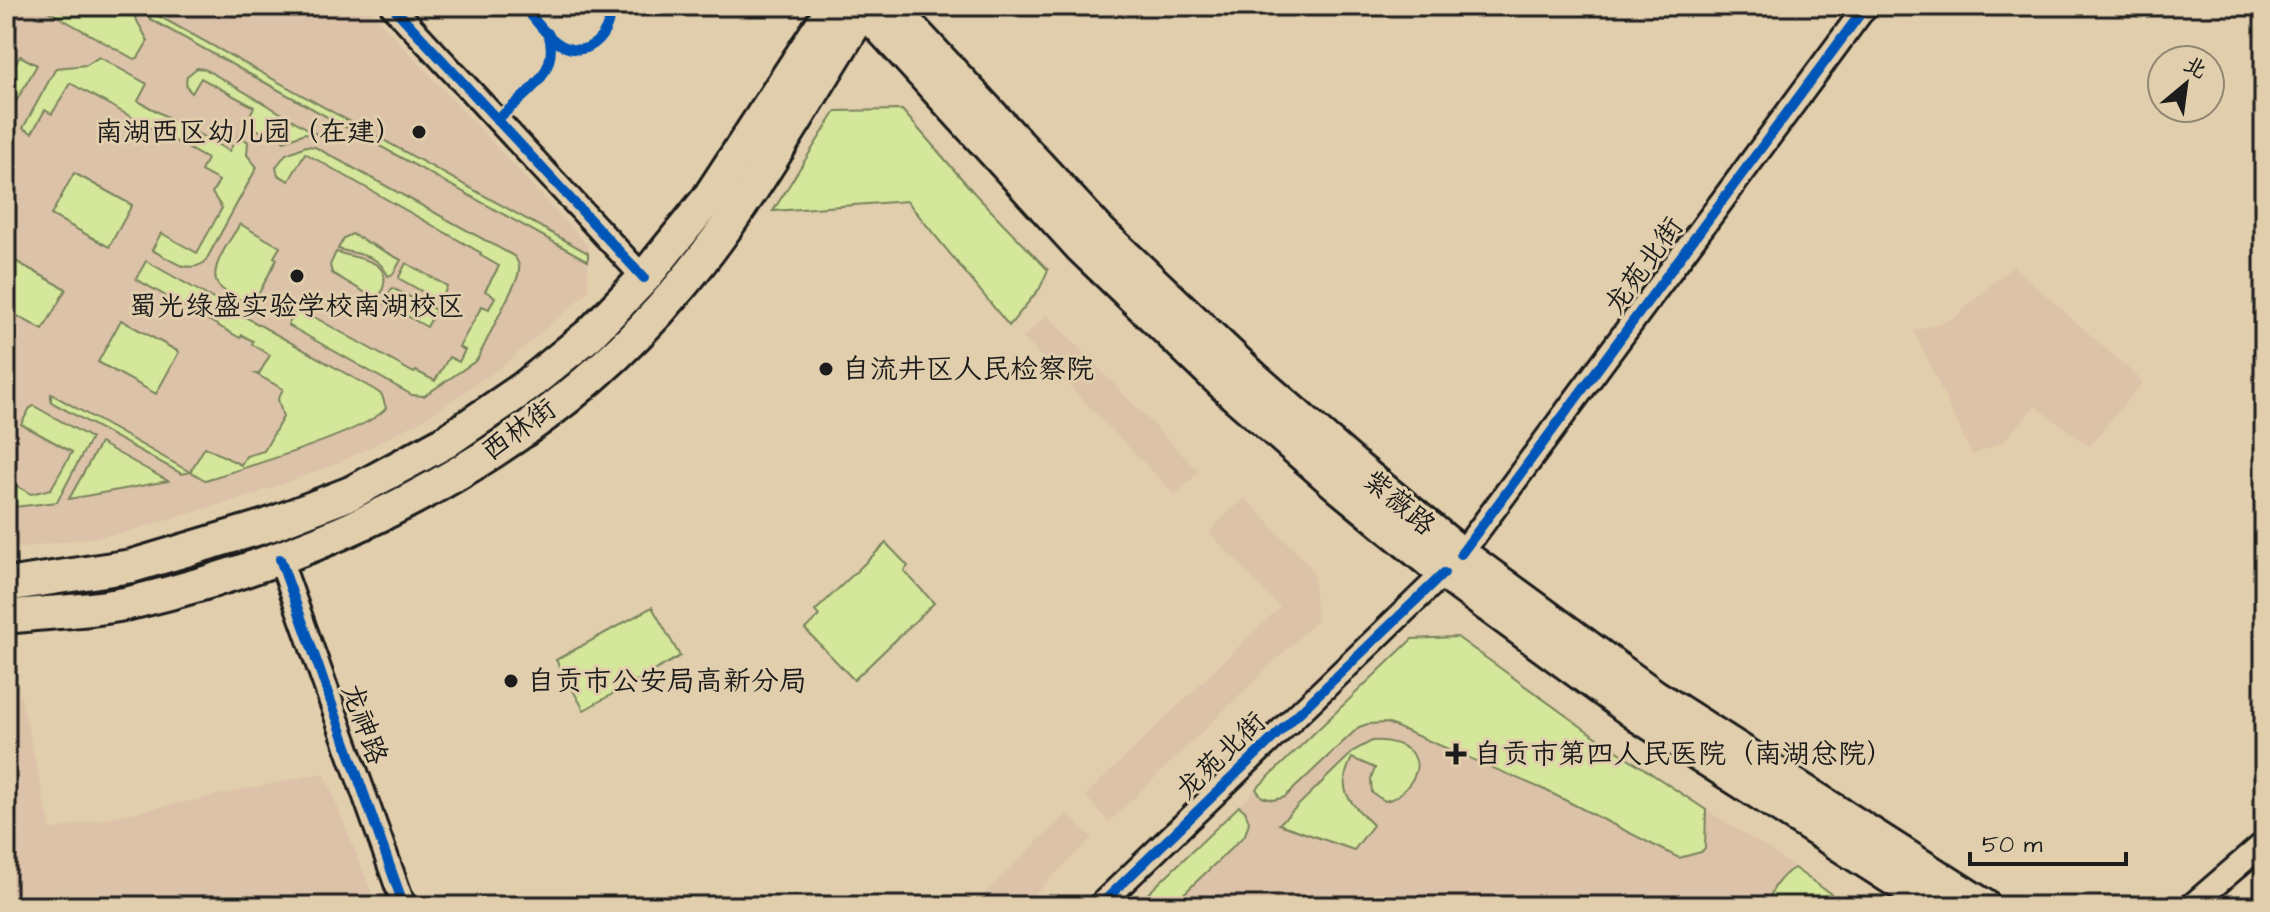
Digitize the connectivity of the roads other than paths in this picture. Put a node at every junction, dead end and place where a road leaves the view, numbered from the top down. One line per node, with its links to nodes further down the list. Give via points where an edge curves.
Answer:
1 (392, 6): 4 (street)
2 (1866, 6): 6 (street, 龙苑北街)
3 (863, 7): 4 (main road, 西林街); 5 (main road, 西林街, via 735,215 679,288 616,356 462,471); 6 (main road, 紫薇路, via 1081,247 1235,395)
4 (644, 278): 7 (main road, 西林街, via 590,334 524,388 445,442 351,493 269,525 132,566)
5 (280, 559): 8 (main road, 西林街, via 136,601); 10 (street, 龙神路)
6 (1452, 564): 11 (street, 龙苑北街); 12 (main road, 紫薇路, via 1639,716); 13 (main road, 紫薇路)
7 (6, 585)
8 (6, 617)
9 (2264, 843): 14 (street)
10 (404, 906)
11 (1099, 906)
12 (1936, 906)
13 (1984, 906)
14 (2191, 906)

